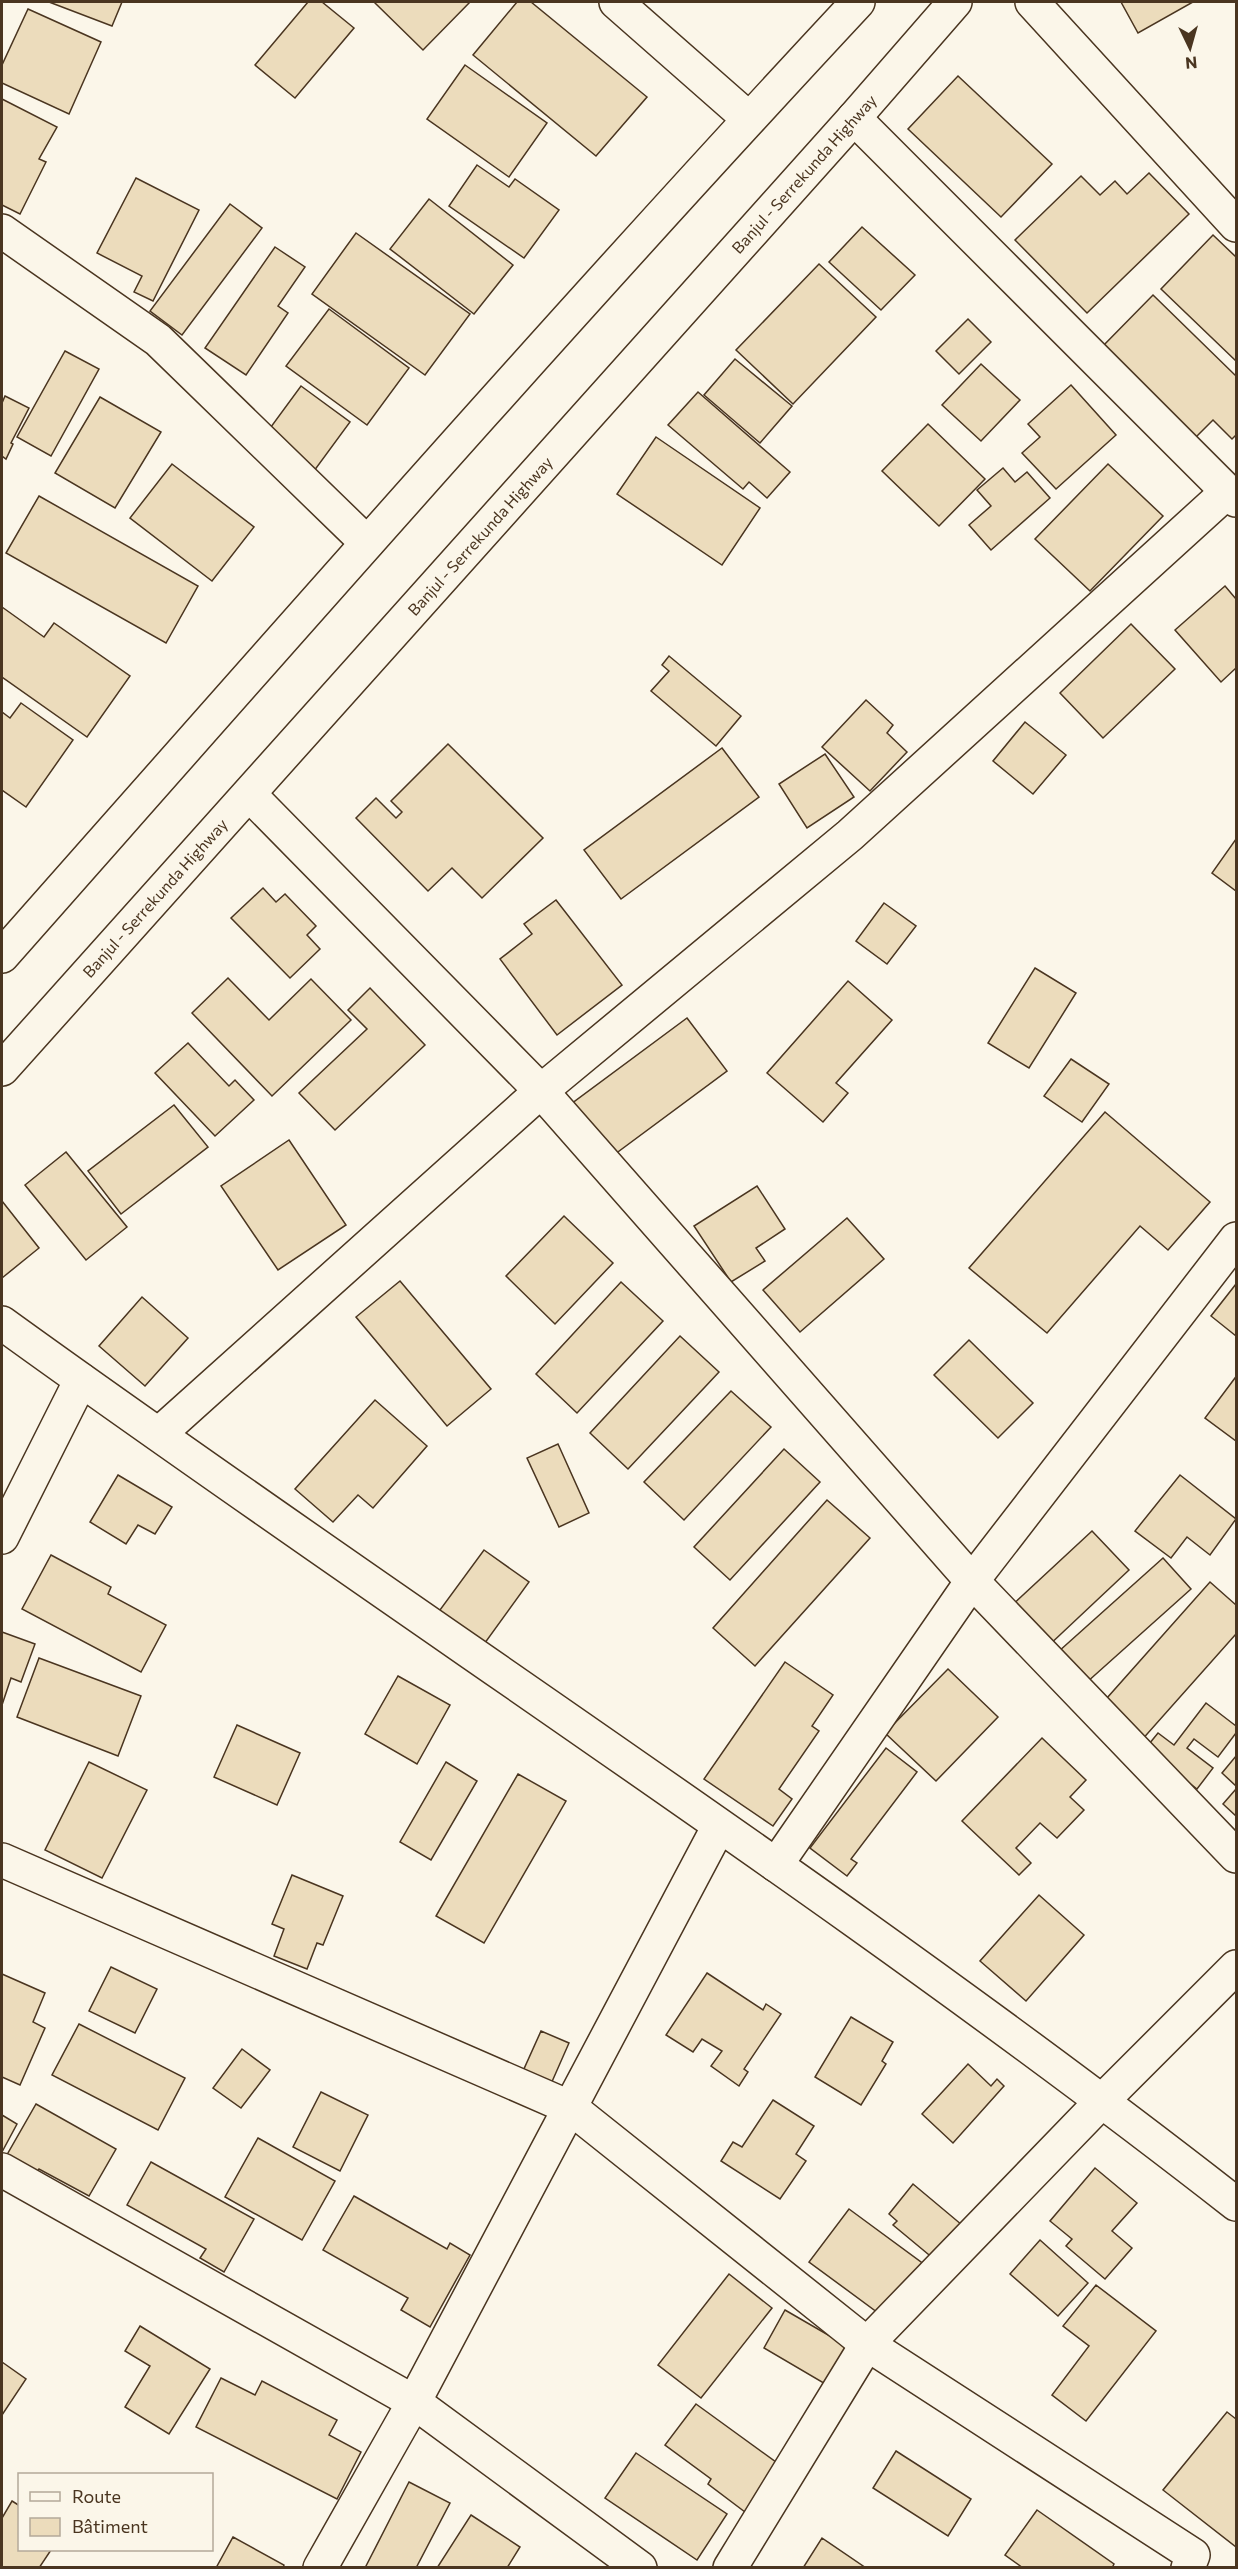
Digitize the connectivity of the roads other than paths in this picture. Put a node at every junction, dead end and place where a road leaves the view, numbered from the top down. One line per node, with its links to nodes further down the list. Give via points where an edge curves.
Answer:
1 (616, 2): 6 (main road)
2 (858, 2): 6 (main road)
3 (955, 2): 5 (main road, Banjul - Serrekunda Highway)
4 (1032, 2): 7 (main road)
5 (854, 118): 9 (main road); 11 (main road, Banjul - Serrekunda Highway)
6 (749, 119): 10 (main road)
7 (1236, 225)
8 (2, 231): 10 (main road, via 158,340)
9 (1232, 496): 14 (main road, via 850,835)
10 (367, 543): 12 (main road)
11 (249, 794): 13 (main road, Banjul - Serrekunda Highway); 14 (main road)
12 (2, 956)
13 (2, 1069)
14 (541, 1091): 18 (main road); 20 (main road)
15 (1236, 1239): 20 (main road)
16 (2, 1323): 17 (main road)
17 (81, 1380): 18 (main road); 19 (main road)
18 (159, 1434): 21 (main road)
19 (2, 1537)
20 (972, 1581): 22 (main road); 24 (main road)
21 (719, 1826): 24 (main road); 27 (main road)
22 (1236, 1856)
23 (2, 1860): 27 (main road)
24 (776, 1865): 26 (main road)
25 (1236, 1967): 26 (main road)
26 (1103, 2100): 29 (main road); 30 (main road)
27 (571, 2108): 30 (main road); 31 (main road)
28 (2, 2169): 31 (main road)
29 (1236, 2204)
30 (867, 2344): 34 (main road); 35 (main road, via 1193,2555)
31 (414, 2402): 32 (main road); 33 (main road)
32 (320, 2568)
33 (640, 2568)
34 (730, 2568)
35 (1188, 2568)

